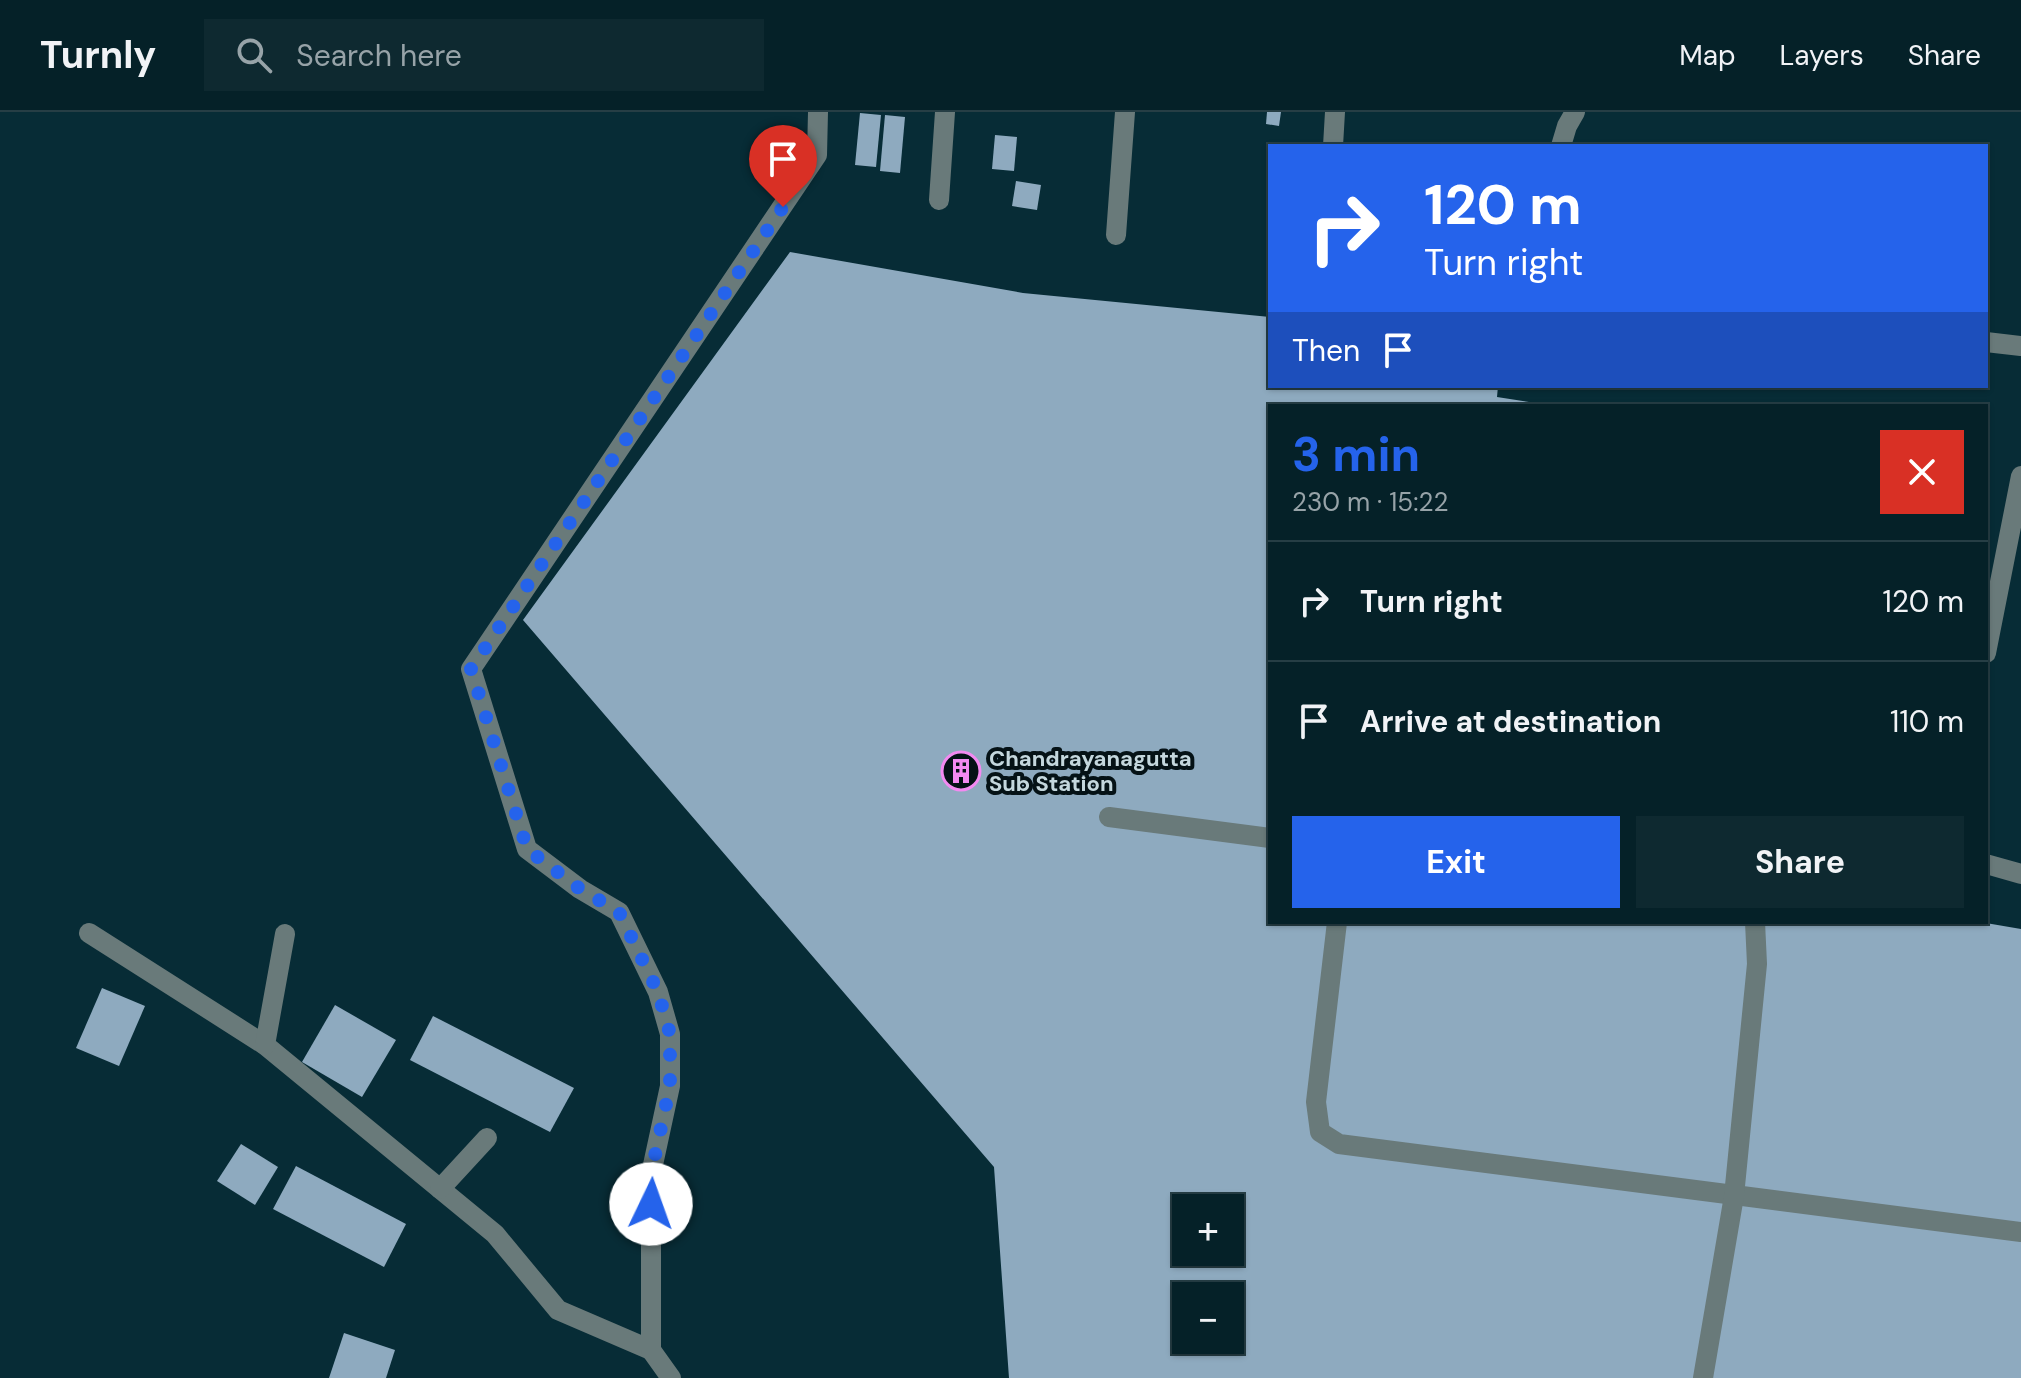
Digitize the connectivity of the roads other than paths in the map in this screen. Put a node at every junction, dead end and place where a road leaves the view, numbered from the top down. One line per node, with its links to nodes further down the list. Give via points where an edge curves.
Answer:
1 (818, 112): 27 (street, via 817,155 471,669 527,849 619,912 658,992 670,1034 670,1086 651,1174)
2 (945, 112): 8 (street)
3 (1125, 112): 9 (street)
4 (1335, 112): 6 (street)
5 (1575, 112): 7 (street)
6 (1333, 144)
7 (1562, 144)
8 (939, 200)
9 (1116, 235)
10 (1988, 342): 11 (street)
11 (2021, 346)
12 (2021, 476): 13 (street)
13 (1988, 643)
14 (1109, 817): 15 (street)
15 (1268, 838)
16 (1988, 865): 17 (street)
17 (2021, 874)
18 (1337, 924): 25 (street, via 1316,1102 1320,1132 1339,1144)
19 (1755, 924): 25 (street, via 1757,964)
20 (89, 933): 22 (street)
21 (285, 934): 22 (street)
22 (265, 1045): 24 (street)
23 (487, 1138): 24 (street)
24 (440, 1189): 27 (street, via 495,1234 558,1310)
25 (1734, 1196): 26 (street); 29 (street)
26 (2021, 1232)
27 (651, 1350): 28 (street)
28 (671, 1378)
29 (1703, 1378)

